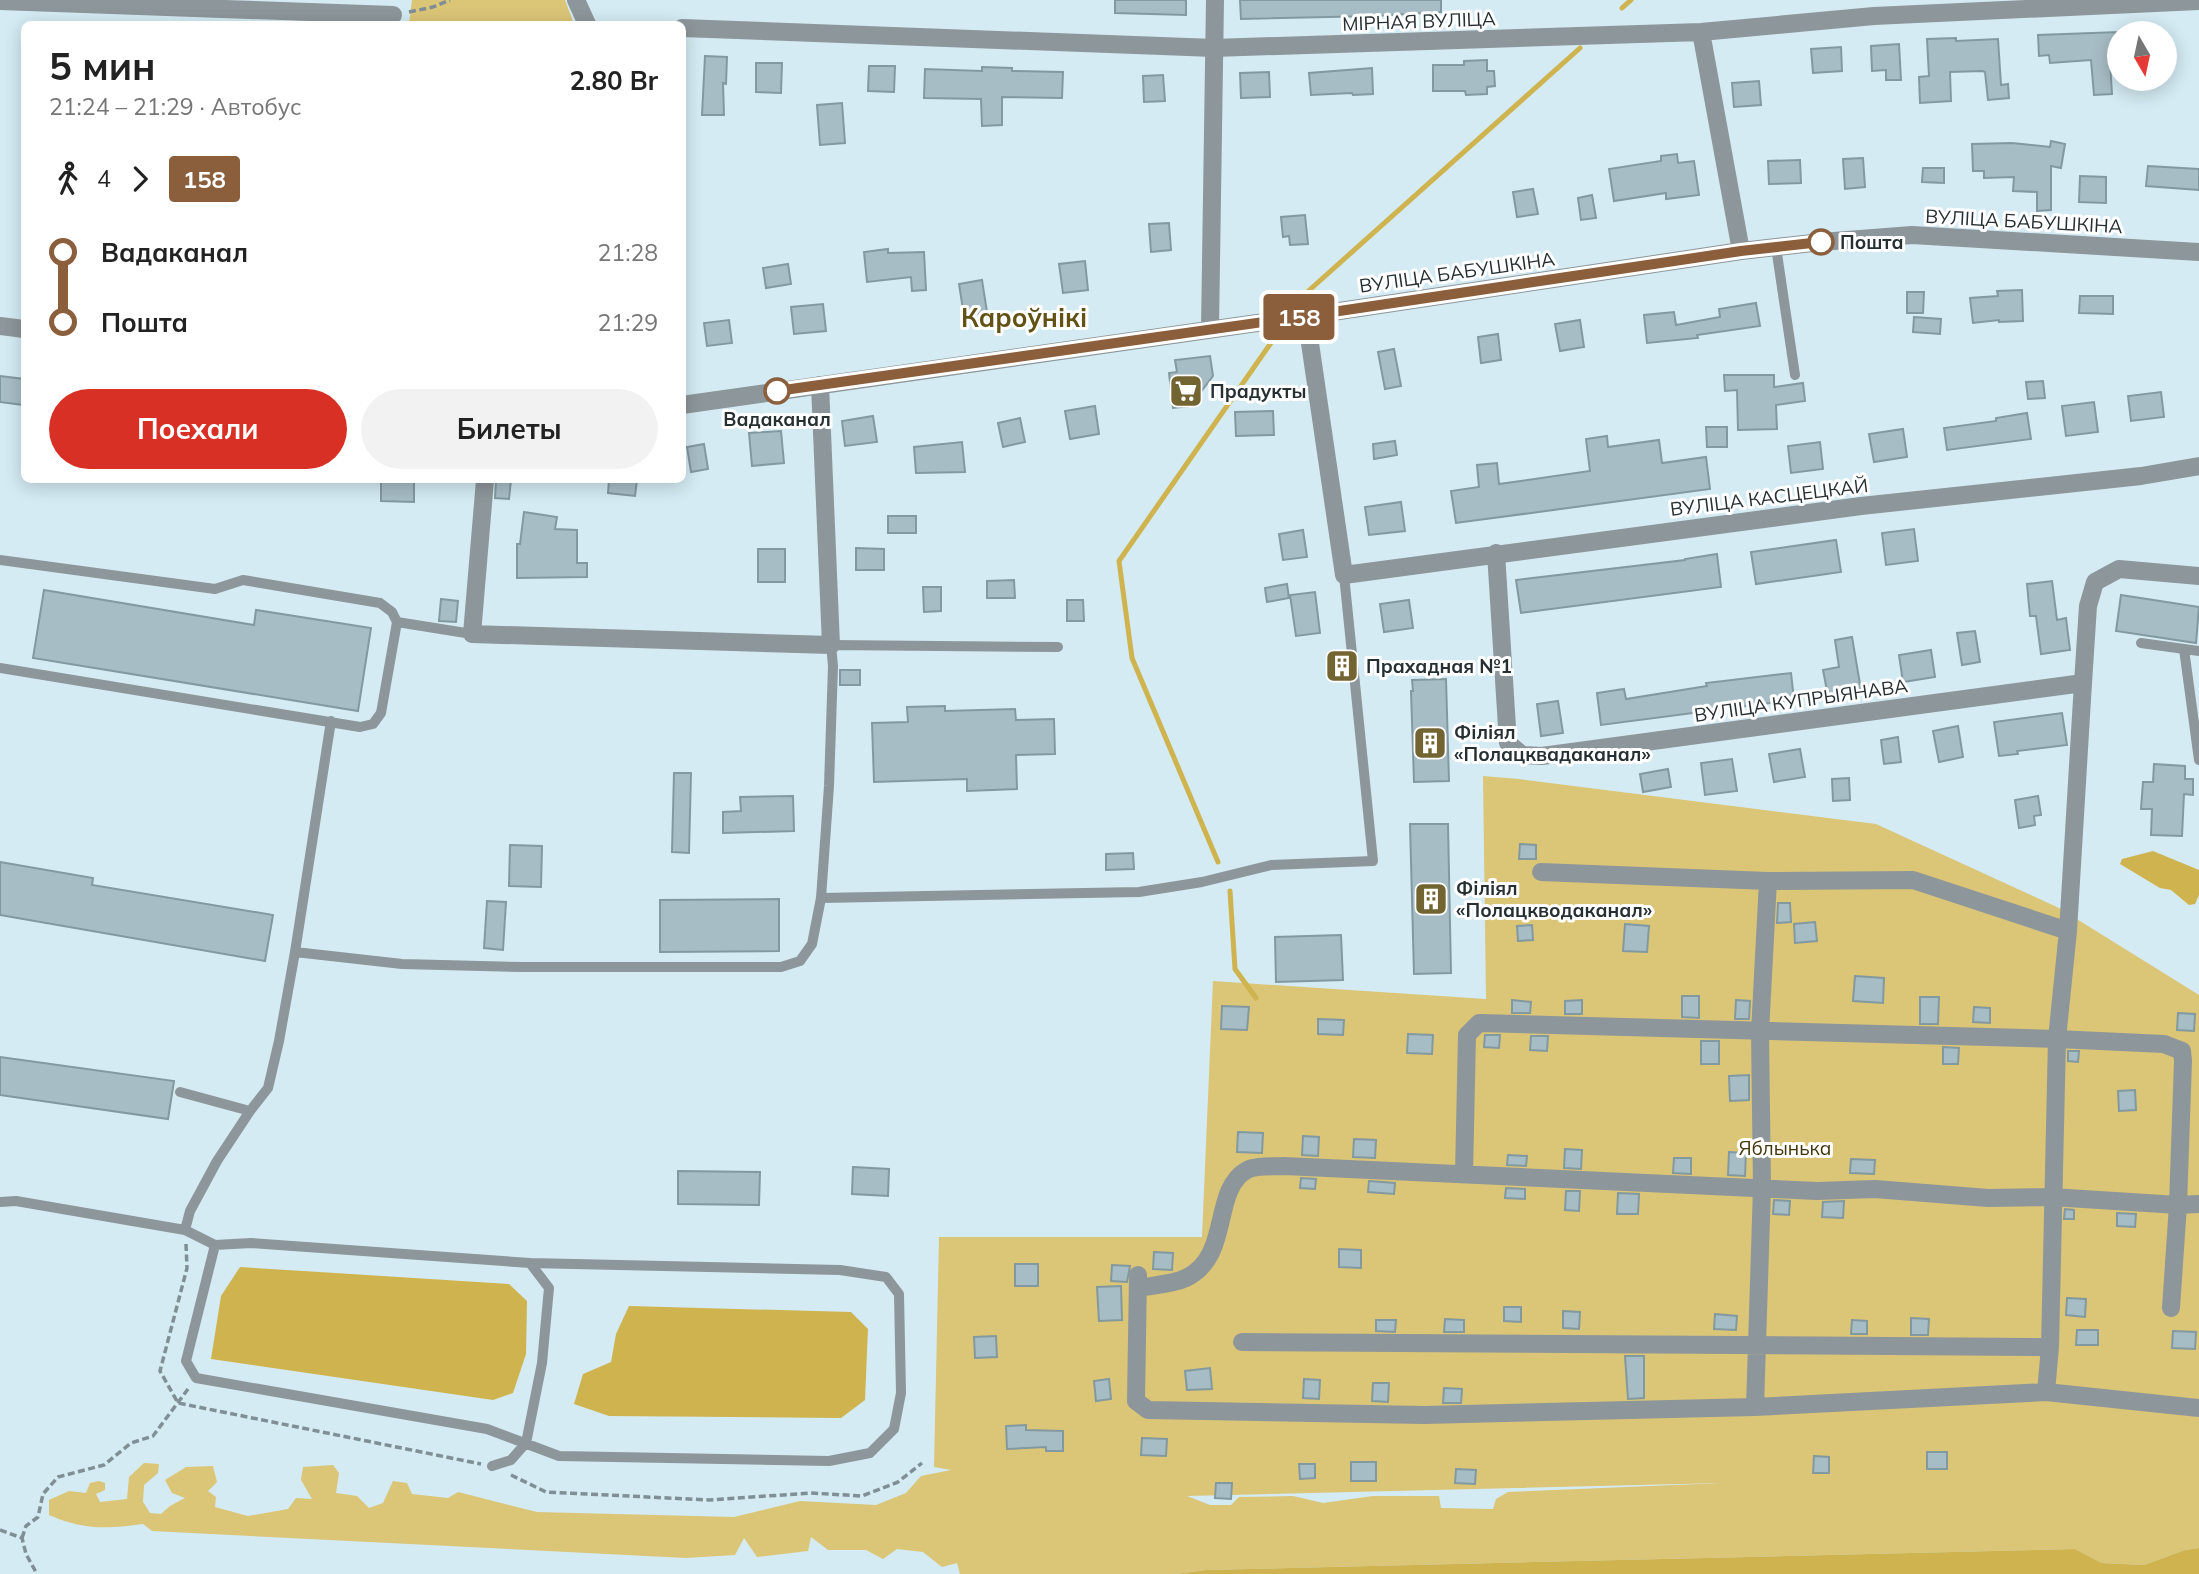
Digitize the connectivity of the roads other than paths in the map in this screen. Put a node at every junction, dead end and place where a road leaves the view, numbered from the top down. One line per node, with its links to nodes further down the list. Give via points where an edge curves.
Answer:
1 (576, 0): 6 (street)
2 (1215, 0): 9 (street)
3 (0, 1): 5 (street)
4 (2199, 1): 8 (street, МІРНАЯ ВУЛІЦА, via 1874,16)
5 (393, 15)
6 (586, 21)
7 (686, 28): 9 (street, МІРНАЯ ВУЛІЦА)
8 (1701, 32): 9 (street, МІРНАЯ ВУЛІЦА); 11 (street)
9 (1214, 48): 15 (street)
10 (1776, 247): 11 (street, ВУЛІЦА БАБУШКІНА); 12 (street, ВУЛІЦА БАБУШКІНА, via 1912,235); 17 (lane)
11 (1741, 251): 13 (street, ВУЛІЦА БАБУШКІНА)
12 (2199, 252)
13 (1306, 316): 15 (street, ВУЛІЦА БАБУШКІНА); 24 (street)
14 (0, 326): 16 (street)
15 (1210, 328): 18 (street, ВУЛІЦА БАБУШКІНА)
16 (21, 329)
17 (1794, 375)
18 (820, 384): 19 (street, ВУЛІЦА БАБУШКІНА); 29 (street)
19 (686, 404)
20 (2199, 466): 22 (street, ВУЛІЦА КАСЦЕЦКАЙ)
21 (485, 483): 27 (street)
22 (1496, 553): 24 (street, ВУЛІЦА КАСЦЕЦКАЙ); 34 (street, ВУЛІЦА КУПРЫЯНАВА, via 1508,743 1522,755)
23 (0, 560): 26 (lane, via 215,589 243,580 380,603 393,612)
24 (1344, 575): 39 (lane, via 1373,861 1271,865 1139,892)
25 (2199, 576): 34 (street, via 2119,569 2095,582 2088,606)
26 (397, 622): 27 (lane); 35 (lane, via 381,713 373,724 360,727)
27 (472, 634): 29 (street)
28 (2141, 643): 31 (lane)
29 (831, 645): 30 (lane); 39 (lane, via 829,786)
30 (1058, 647)
31 (2184, 649): 32 (lane); 36 (lane)
32 (2199, 651)
33 (0, 668): 35 (lane)
34 (2083, 683): 40 (street)
35 (331, 721): 41 (lane)
36 (2199, 760)
37 (1541, 872): 38 (street)
38 (1768, 881): 40 (street, via 1913,880); 42 (street)
39 (821, 898): 41 (lane, via 812,944 800,961 781,967 402,964)
40 (2068, 931): 43 (street)
41 (295, 952): 45 (lane, via 268,1088)
42 (1760, 1032): 43 (street); 46 (street, via 1479,1023 1467,1035); 47 (street)
43 (2057, 1039): 48 (street); 51 (street, via 2164,1044 2182,1051)
44 (180, 1092): 45 (lane)
45 (250, 1111): 52 (lane, via 217,1161)
46 (1464, 1174): 47 (street); 60 (street, via 1248,1168 1232,1182 1213,1251 1204,1265 1186,1278 1138,1281 1136,1401 1148,1410 1424,1415)
47 (1762, 1188): 48 (street); 57 (street)
48 (2052, 1197): 51 (street); 58 (street)
49 (0, 1202): 52 (lane)
50 (2199, 1204): 51 (street)
51 (2178, 1205): 55 (street)
52 (185, 1230): 53 (lane)
53 (215, 1245): 54 (lane, via 251,1243); 62 (lane, via 186,1361 196,1378 487,1429)
54 (530, 1263): 62 (lane, via 549,1288 542,1363); 62 (lane, via 840,1270 886,1277 899,1294 901,1393 894,1429 870,1453 829,1461 559,1456)
55 (2171, 1308)
56 (1242, 1342): 57 (street)
57 (1757, 1345): 58 (street); 60 (street)
58 (2050, 1348): 59 (street)
59 (2046, 1392): 60 (street); 61 (street)
60 (1755, 1408)
61 (2199, 1408)
62 (526, 1443): 63 (lane, via 511,1460)
63 (492, 1466)

